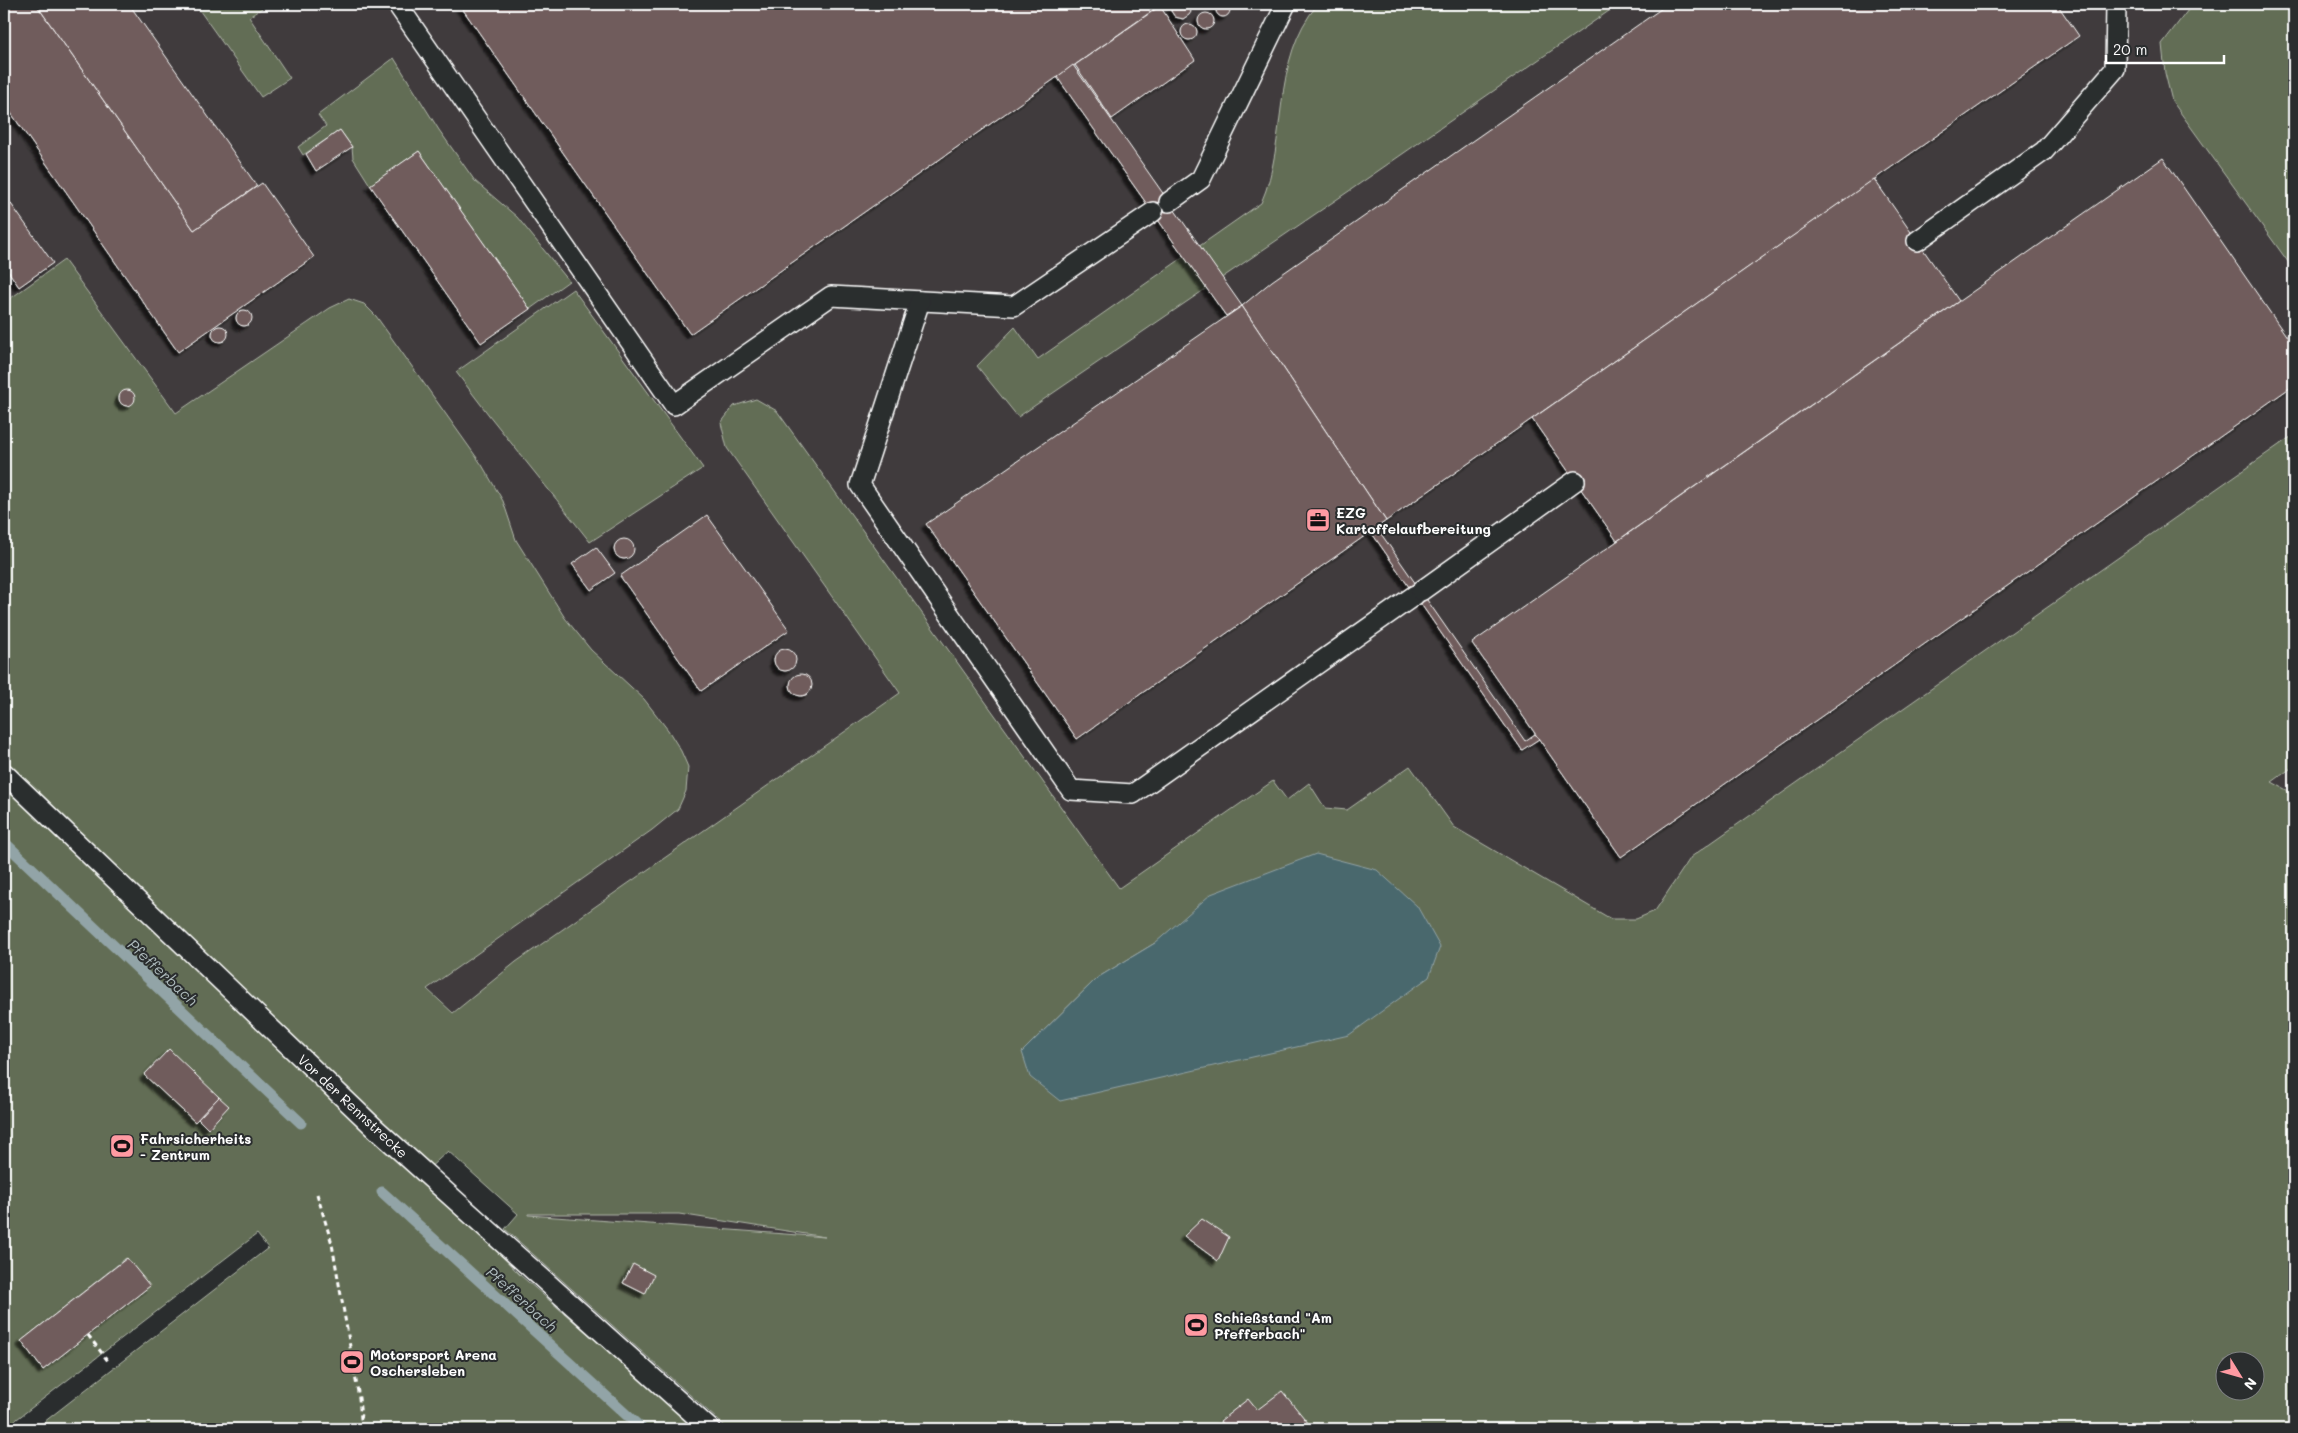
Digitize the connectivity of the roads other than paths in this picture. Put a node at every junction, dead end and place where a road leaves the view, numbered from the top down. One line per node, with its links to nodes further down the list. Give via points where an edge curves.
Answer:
1 (397, 4): 7 (lane, via 674,405 831,296)
2 (1286, 4): 4 (lane, via 1201,179)
3 (2116, 4): 6 (lane, via 2115,69 2044,151)
4 (1169, 202)
5 (1153, 212): 7 (lane, via 1014,306)
6 (1917, 240)
7 (920, 301): 8 (lane, via 860,485 1071,790 1133,794)
8 (1576, 481)
9 (4, 773): 10 (lane, Vor der Rennstrecke, via 376,1129)
10 (710, 1429)

